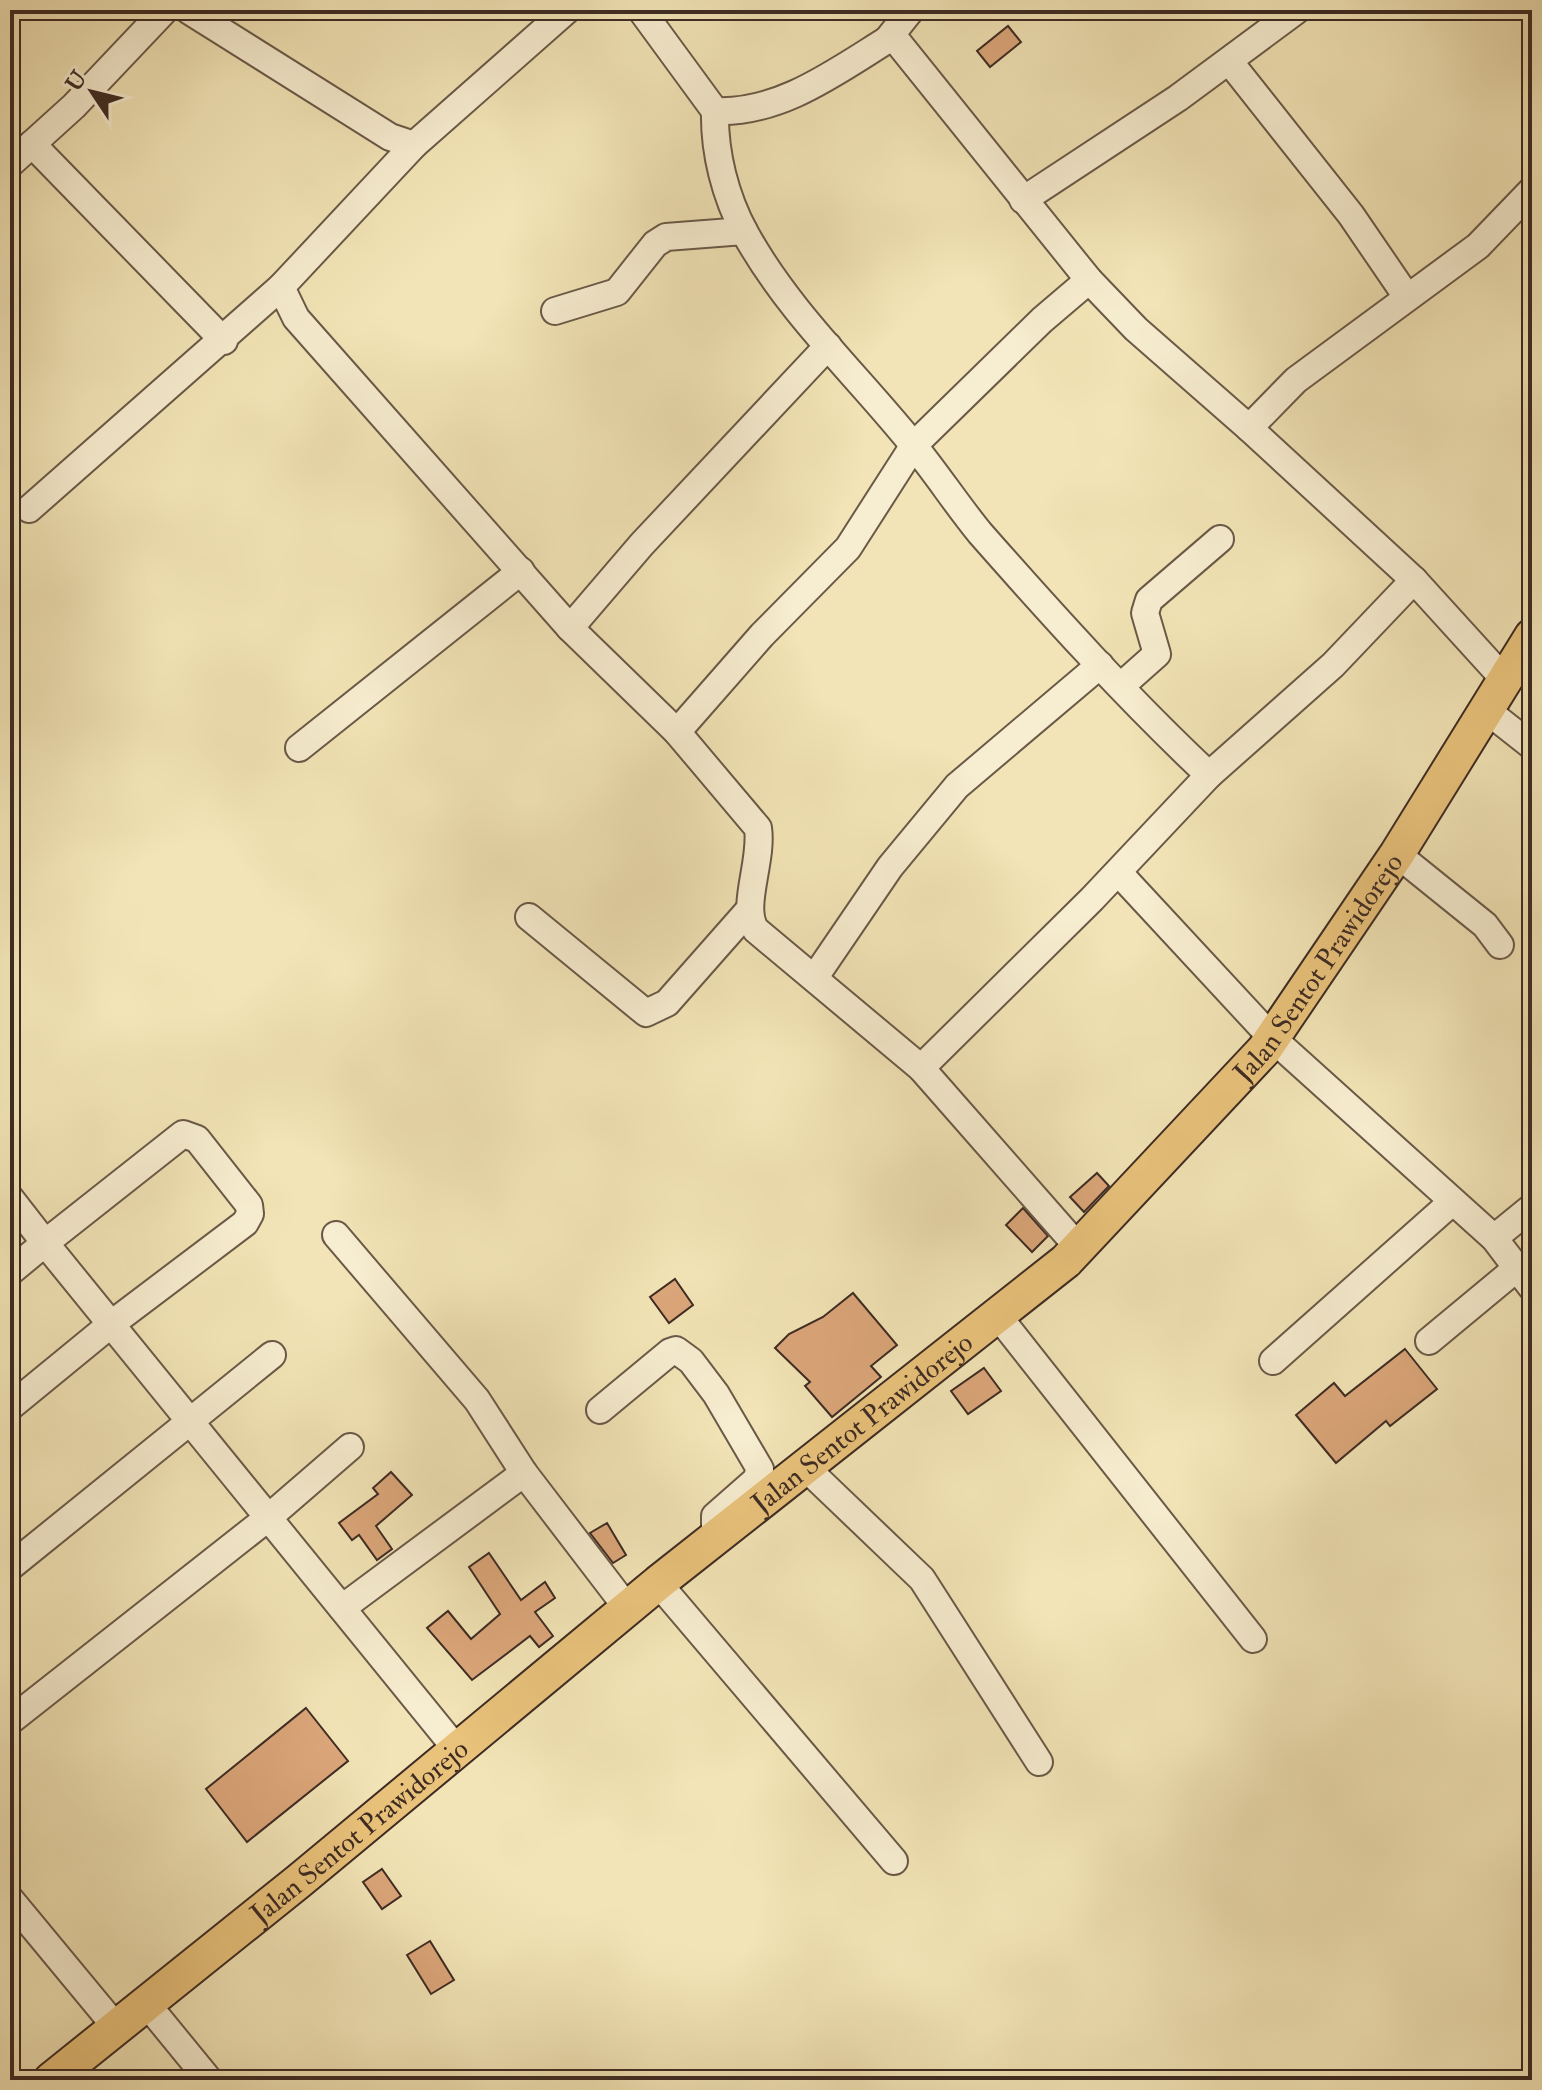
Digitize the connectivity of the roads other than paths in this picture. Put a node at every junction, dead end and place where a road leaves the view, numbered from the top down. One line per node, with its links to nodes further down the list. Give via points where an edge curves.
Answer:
1 (165, 10): 10 (street)
2 (188, 10): 11 (street, via 390,137)
3 (567, 10): 11 (street)
4 (641, 10): 9 (street)
5 (911, 10): 7 (street)
6 (1297, 10): 8 (street)
7 (887, 40): 9 (street, via 812,87 744,113); 14 (street, via 904,46)
8 (1229, 61): 14 (street); 18 (street, via 1351,215)
9 (715, 111): 15 (street, via 715,147)
10 (32, 144): 12 (street); 20 (street)
11 (414, 145): 17 (street)
12 (10, 164)
13 (1532, 190): 18 (street, via 1478,246)
14 (1023, 200): 16 (street)
15 (744, 231): 19 (street, via 666,237 617,292); 21 (street, via 776,282)
16 (1089, 280): 22 (street, via 1136,329); 23 (street)
17 (281, 287): 20 (street); 26 (street, via 296,318)
18 (1407, 297): 22 (street, via 1296,380)
19 (555, 311)
20 (224, 341): 24 (street)
21 (828, 346): 23 (street); 28 (street, via 762,412)
22 (1249, 428): 27 (street)
23 (914, 445): 30 (street, via 978,530); 34 (street, via 848,548)
24 (29, 509)
25 (1220, 539): 32 (street, via 1149,600 1147,623 1157,654)
26 (521, 571): 28 (street); 36 (street)
27 (1414, 580): 31 (street); 37 (street, via 1333,665)
28 (570, 628): 34 (street)
29 (1532, 636): 31 (main road, Jalan Sentot Prawidorejo)
30 (1100, 665): 32 (street); 43 (street, via 957,786 890,867)
31 (1504, 679): 33 (main road, Jalan Sentot Prawidorejo)
32 (1121, 686): 37 (street)
33 (1485, 709): 35 (street); 38 (main road, Jalan Sentot Prawidorejo)
34 (677, 732): 40 (street, via 758,828 761,848)
35 (1532, 746)
36 (299, 748)
37 (1209, 775): 39 (street)
38 (1397, 854): 42 (street, via 1485,925); 44 (main road, Jalan Sentot Prawidorejo)
39 (1118, 872): 44 (street); 45 (street)
40 (749, 910): 41 (street, via 667,1003 646,1013); 43 (street, via 756,930)
41 (529, 917)
42 (1500, 945)
43 (815, 977): 45 (street)
44 (1272, 1038): 47 (street); 52 (main road, Jalan Sentot Prawidorejo)
45 (921, 1068): 52 (street)
46 (10, 1198): 51 (street)
47 (1452, 1202): 50 (street); 59 (street)
48 (1532, 1207): 50 (street)
49 (336, 1235): 65 (street, via 477,1400)
50 (1494, 1238): 54 (street)
51 (45, 1243): 53 (street); 56 (street); 56 (street, via 183,1134 197,1139 249,1205 250,1214)
52 (1079, 1248): 55 (main road, Jalan Sentot Prawidorejo)
53 (10, 1272)
54 (1524, 1278): 57 (street)
55 (998, 1316): 64 (main road, Jalan Sentot Prawidorejo); 72 (street)
56 (110, 1325): 60 (street); 62 (street)
57 (1429, 1341)
58 (272, 1355): 62 (street)
59 (1273, 1361)
60 (10, 1407)
61 (600, 1410): 67 (street, via 670,1352 676,1350 691,1361 760,1469 756,1480 715,1516)
62 (191, 1424): 66 (street); 68 (street)
63 (350, 1447): 66 (street)
64 (806, 1468): 67 (main road, Jalan Sentot Prawidorejo); 75 (street, via 922,1579)
65 (524, 1473): 70 (street); 71 (street)
66 (269, 1517): 70 (street); 73 (street)
67 (715, 1539): 69 (main road, Jalan Sentot Prawidorejo)
68 (10, 1567)
69 (658, 1583): 71 (main road, Jalan Sentot Prawidorejo); 76 (street)
70 (342, 1608): 74 (street)
71 (628, 1609): 74 (main road, Jalan Sentot Prawidorejo)
72 (1253, 1639)
73 (10, 1721)
74 (458, 1751): 79 (main road, Jalan Sentot Prawidorejo)
75 (1039, 1762)
76 (894, 1861)
77 (10, 1899): 78 (street)
78 (18, 1926): 80 (street)
79 (146, 2003): 80 (main road, Jalan Sentot Prawidorejo); 82 (street)
80 (116, 2027): 81 (main road, Jalan Sentot Prawidorejo)
81 (51, 2080)
82 (209, 2080)

